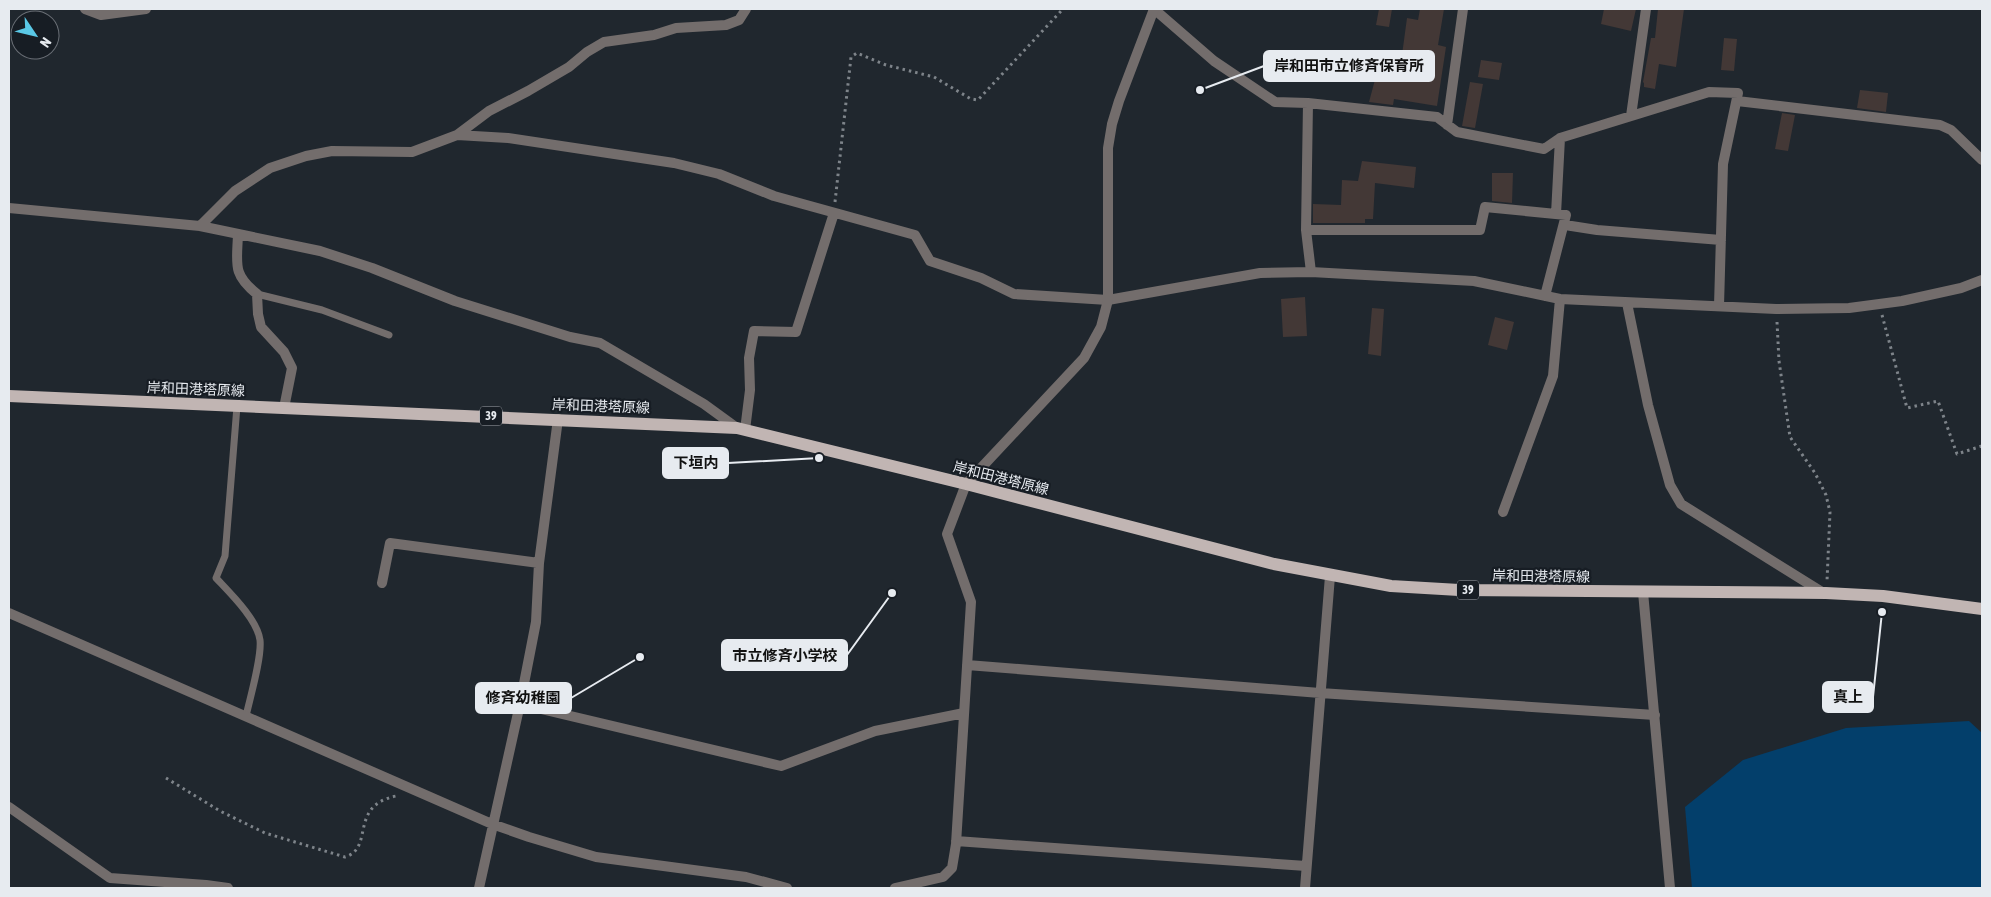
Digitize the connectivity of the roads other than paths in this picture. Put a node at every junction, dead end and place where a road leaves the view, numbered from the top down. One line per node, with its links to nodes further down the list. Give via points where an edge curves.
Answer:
1 (85, 9): 2 (street, via 101,15)
2 (146, 9)
3 (746, 9): 11 (street, via 739,20 726,25 676,28 654,35 604,42 560,72 490,111)
4 (1154, 9): 8 (street, via 1214,61 1275,102); 27 (street, via 1112,124 1108,148)
5 (1463, 9): 10 (street)
6 (1646, 9): 9 (street)
7 (1738, 101): 9 (street, via 1738,93 1709,92); 13 (street, via 1940,125 1951,130); 21 (street, via 1723,164)
8 (1308, 103): 10 (street, via 1437,117); 19 (street)
9 (1631, 116): 12 (street)
10 (1447, 125): 12 (street, via 1457,132 1544,149)
11 (457, 135): 15 (street, via 508,138 674,163 719,174 774,196); 18 (street, via 412,152 332,151 270,168 235,191)
12 (1560, 138): 16 (street)
13 (1982, 160)
14 (9, 208): 18 (street)
15 (834, 213): 27 (street, via 915,235 930,261 981,278 1014,294); 35 (street, via 796,332 754,331 749,358 750,390)
16 (1556, 214): 17 (street, via 1566,216); 19 (street, via 1485,206 1480,230)
17 (1565, 225): 21 (street); 25 (street)
18 (200, 226): 20 (street)
19 (1306, 230): 22 (street)
20 (238, 234): 24 (street, via 236,267 244,283); 35 (street, via 320,251 455,301 570,337 600,343)
21 (1721, 240): 29 (street)
22 (1311, 272): 25 (street, via 1474,281); 27 (street, via 1260,273)
23 (1982, 280): 29 (street, via 1962,288 1902,301 1849,308)
24 (257, 294): 30 (lane, via 322,310); 33 (street, via 261,326 284,352 292,368)
25 (1545, 296): 26 (street)
26 (1560, 299): 28 (street); 37 (street, via 1553,376)
27 (1108, 300): 36 (street, via 1101,327 1084,358)
28 (1627, 303): 29 (street); 42 (street, via 1648,405 1670,485 1680,504)
29 (1719, 306)
30 (389, 335)
31 (9, 396): 32 (main road, 岸和田港塔原線 / 39)
32 (237, 406): 33 (main road, 岸和田港塔原線 / 39); 50 (lane, via 226,556 216,578 254,624 260,639)
33 (284, 408): 34 (main road, 岸和田港塔原線 / 39)
34 (558, 419): 35 (main road, 岸和田港塔原線 / 39); 38 (street)
35 (741, 429): 36 (main road, 岸和田港塔原線 / 39)
36 (966, 484): 39 (main road, 岸和田港塔原線 / 39); 45 (street, via 947,534 971,602)
37 (1503, 512)
38 (539, 563): 40 (street, via 390,543); 47 (street, via 536,622)
39 (1330, 576): 41 (main road, 岸和田港塔原線 / 39, via 1431,589); 46 (street)
40 (382, 583)
41 (1643, 592): 42 (main road, 岸和田港塔原線 / 39); 49 (street)
42 (1824, 593): 43 (main road, 岸和田港塔原線 / 39, via 1891,597)
43 (1982, 609)
44 (9, 613): 50 (street)
45 (967, 665): 46 (street); 48 (street)
46 (1320, 693): 49 (street); 54 (street)
47 (520, 704): 48 (street, via 781,766 875,731); 52 (street)
48 (964, 713): 53 (street)
49 (1655, 715): 60 (street)
50 (246, 716): 52 (street)
51 (9, 807): 55 (street, via 110,878)
52 (492, 824): 56 (street); 57 (street, via 596,857 746,877)
53 (956, 841): 54 (street); 58 (street, via 952,868 943,877)
54 (1306, 866): 59 (street)
55 (228, 888)
56 (479, 888)
57 (787, 888)
58 (895, 888)
59 (1305, 888)
60 (1670, 888)

